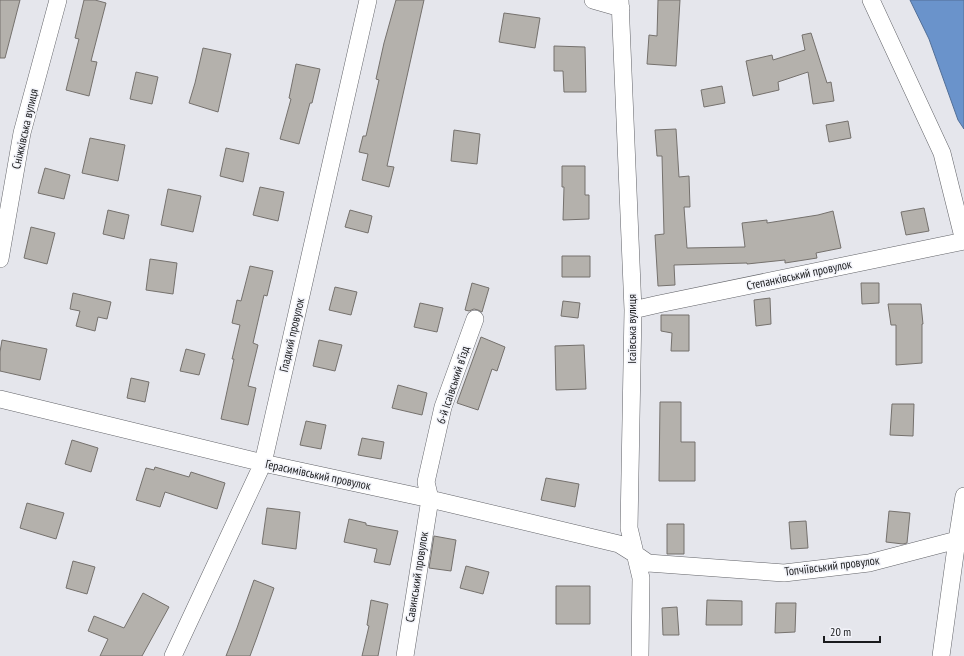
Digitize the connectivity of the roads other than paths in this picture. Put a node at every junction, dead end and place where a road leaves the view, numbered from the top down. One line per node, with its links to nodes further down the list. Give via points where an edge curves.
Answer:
1 (58, 0): 7 (street, Сніжківська вулиця, via 22,133)
2 (368, 0): 11 (street, Гладкий провулок)
3 (593, 0): 5 (street)
4 (871, 0): 6 (street, via 942,153)
5 (621, 4): 8 (street, Ісаївська вулиця)
6 (964, 241): 8 (street, Степанківський провулок)
7 (0, 259)
8 (633, 310): 15 (street, Ісаївська вулиця, via 629,528)
9 (475, 319): 13 (street, 6-й Ісаївський в’їзд, via 443,407 426,482)
10 (0, 399): 11 (street, Герасимівський провулок)
11 (263, 463): 13 (street, Герасимівський провулок); 16 (street, Гладкий провулок)
12 (964, 496): 14 (street)
13 (430, 499): 15 (street, Герасимівський провулок, via 619,544); 17 (street, Савинський провулок)
14 (957, 540): 15 (street, Топчіївський провулок, via 869,563 784,573 648,563); 19 (street)
15 (635, 554): 18 (street, Ісаївська вулиця, via 641,578)
16 (174, 656)
17 (405, 656)
18 (640, 656)
19 (942, 656)

